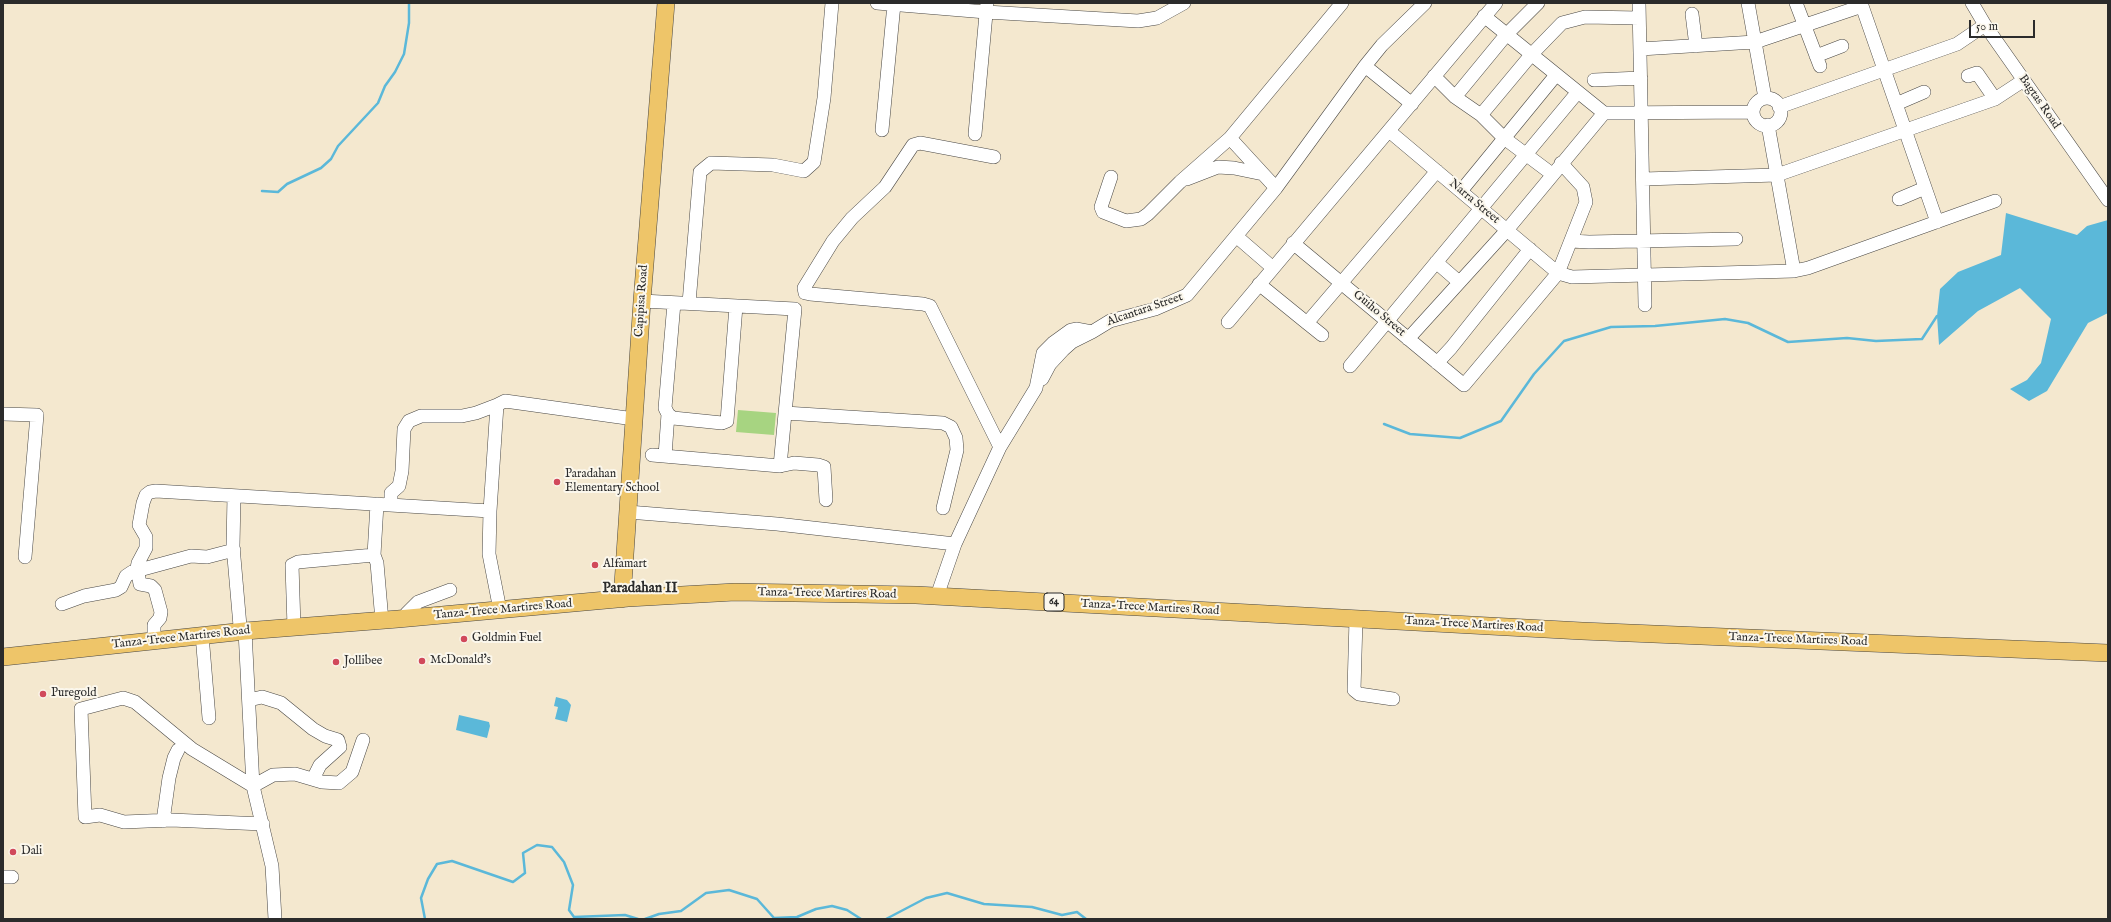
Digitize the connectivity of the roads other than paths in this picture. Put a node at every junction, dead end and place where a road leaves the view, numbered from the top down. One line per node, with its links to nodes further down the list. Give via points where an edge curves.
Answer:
1 (666, 3): 87 (main road, Capipisa Road)
2 (832, 3): 89 (street, via 824,98 814,162 804,170 773,165 711,163 700,172)
3 (877, 3): 13 (street)
4 (1184, 3): 15 (street, via 1157,18 1138,21)
5 (1342, 3): 52 (street)
6 (1425, 3): 27 (street, Alcantara Street, via 1382,45)
7 (1496, 3): 17 (street)
8 (1538, 3): 21 (street)
9 (1639, 3): 18 (street)
10 (1748, 3): 22 (street)
11 (1796, 3): 20 (street)
12 (1972, 3): 19 (street, Bagtas Road)
13 (894, 4): 15 (street); 48 (street)
14 (1862, 5): 20 (street); 28 (street)
15 (986, 8): 51 (street)
16 (1692, 14): 23 (street)
17 (1484, 16): 21 (street); 30 (street)
18 (1639, 18): 25 (street); 26 (street, via 1585,17 1570,20 1562,23)
19 (1986, 25): 28 (street, via 1957,44); 34 (street, Bagtas Road)
20 (1804, 26): 22 (street); 24 (street, via 1818,61)
21 (1506, 35): 26 (street); 37 (street)
22 (1755, 42): 23 (street); 38 (street)
23 (1696, 46): 25 (street)
24 (1842, 46)
25 (1640, 49): 32 (street)
26 (1531, 55): 29 (street); 46 (street)
27 (1365, 66): 40 (street, via 1386,80); 64 (street, Alcantara Street)
28 (1885, 71): 41 (street); 42 (street)
29 (1556, 75): 36 (street); 53 (street)
30 (1434, 76): 37 (street); 40 (street)
31 (1968, 76): 39 (street, via 1977,73)
32 (1641, 78): 33 (street); 45 (street)
33 (1594, 80)
34 (2024, 80): 39 (street); 68 (street, Bagtas Road)
35 (1924, 92): 41 (street)
36 (1577, 93): 44 (street); 54 (street)
37 (1455, 96): 46 (street)
38 (1765, 98): 42 (street, via 1774,100); 43 (street, via 1755,104)
39 (1996, 99): 50 (street)
40 (1412, 104): 49 (street)
41 (1896, 104): 50 (street)
42 (1779, 107): 47 (street, via 1778,119)
43 (1753, 112): 45 (street); 47 (street, via 1756,120)
44 (1604, 113): 45 (street); 56 (street)
45 (1642, 114): 62 (street)
46 (1481, 115): 53 (street)
47 (1768, 125): 60 (street)
48 (882, 130)
49 (1389, 131): 57 (street, Narra Street); 77 (street)
50 (1905, 131): 60 (street); 65 (street)
51 (975, 134)
52 (1230, 138): 58 (street); 63 (street)
53 (1504, 138): 54 (street); 66 (street)
54 (1527, 155): 59 (street); 70 (street)
55 (994, 157): 104 (street, via 920,144 913,145 885,187 852,218 833,241 804,288 805,293 930,306)
56 (1561, 163): 59 (street); 75 (street, via 1583,187 1585,193 1586,202)
57 (1437, 171): 66 (street, Narra Street); 85 (street)
58 (1263, 174): 63 (street, via 1218,167); 64 (street)
59 (1552, 174): 72 (street)
60 (1777, 175): 62 (street); 81 (street)
61 (1111, 177): 63 (street, via 1103,212 1126,221 1141,219 1148,214)
62 (1643, 178): 76 (street)
63 (1180, 182)
64 (1276, 188): 73 (street, Alcantara Street)
65 (1925, 188): 67 (street); 71 (street)
66 (1461, 191): 70 (street, Narra Street)
67 (1898, 199)
68 (2108, 200)
69 (1995, 201): 71 (street)
70 (1481, 208): 72 (street, Narra Street); 79 (street)
71 (1937, 222): 81 (street)
72 (1507, 230): 78 (street, Narra Street); 84 (street)
73 (1236, 236): 80 (street); 104 (street, Alcantara Street, via 1187,295 1155,309 1110,321 1092,332 1070,330 1053,343 1043,353 1036,388)
74 (1736, 239): 76 (street)
75 (1571, 240): 76 (street); 82 (street)
76 (1644, 241): 83 (street)
77 (1293, 243): 80 (street); 85 (street, Guiho Street)
78 (1530, 249): 82 (street, Narra Street); 97 (street)
79 (1436, 262): 84 (street); 92 (street)
80 (1273, 268): 86 (street)
81 (1794, 272): 83 (street)
82 (1558, 273): 83 (street, via 1572,277); 97 (street, Guiho Street, via 1464,385)
83 (1644, 275): 90 (street)
84 (1459, 282): 96 (street)
85 (1341, 283): 92 (street, Guiho Street); 94 (street)
86 (1259, 284): 93 (street); 94 (street)
87 (642, 301): 88 (street); 103 (main road, Capipisa Road)
88 (674, 303): 89 (street); 102 (street, via 665,408)
89 (689, 303): 91 (street)
90 (1645, 305)
91 (736, 306): 100 (street, via 795,309); 102 (street, via 727,421 722,423 673,418)
92 (1387, 321): 96 (street, Guiho Street); 98 (street)
93 (1228, 322)
94 (1307, 323): 95 (street)
95 (1322, 335)
96 (1408, 339): 97 (street, Guiho Street)
97 (1437, 363)
98 (1350, 366)
99 (497, 405): 103 (street, via 505,401); 109 (street, via 462,416 420,416 409,421 404,429 401,478 399,486 391,493); 111 (street)
100 (785, 413): 105 (street); 110 (street, via 943,423 951,427 956,438 957,450)
101 (3, 414): 116 (street, via 37,415)
102 (668, 414): 105 (street, via 658,455)
103 (634, 419): 112 (main road, Capipisa Road)
104 (1000, 447): 113 (street, Alcantara Street)
105 (780, 466): 107 (street, via 794,463 818,464 824,467)
106 (234, 496): 108 (street); 114 (street); 117 (street, via 156,491 146,495 139,525 146,537 146,548)
107 (826, 500)
108 (377, 504): 109 (street); 115 (street)
109 (391, 505): 111 (street)
110 (943, 508)
111 (490, 511): 122 (street, via 489,554)
112 (628, 512): 113 (street, via 777,524); 120 (main road, Capipisa Road)
113 (955, 544): 119 (street, Alcantara Street)
114 (234, 550): 117 (street, via 207,557 191,556); 127 (street, via 240,626)
115 (374, 555): 125 (street, via 377,563); 126 (street, via 298,562 292,565)
116 (24, 557)
117 (137, 571): 121 (street, via 128,573 121,587 116,590 84,596); 129 (street, via 140,584 151,586 154,590 160,612 160,618 154,625)
118 (450, 590): 123 (street, via 418,602)
119 (937, 596): 120 (main road, Tanza-Trece Martires Road / 64, via 735,592); 124 (main road, Tanza-Trece Martires Road / 64)
120 (622, 598): 122 (main road, Tanza-Trece Martires Road / 64)
121 (62, 604)
122 (500, 610): 123 (main road, Tanza-Trece Martires Road / 64)
123 (404, 619): 125 (main road, Tanza-Trece Martires Road / 64)
124 (1356, 619): 130 (main road, Tanza-Trece Martires Road / 64, via 1590,632); 132 (street, via 1354,690 1359,694)
125 (382, 621): 126 (main road, Tanza-Trece Martires Road / 64)
126 (294, 627): 127 (main road, Tanza-Trece Martires Road / 64)
127 (245, 631): 128 (main road, Tanza-Trece Martires Road / 64); 133 (street)
128 (202, 635): 129 (main road, Tanza-Trece Martires Road / 64); 134 (street)
129 (154, 640): 131 (main road, Tanza-Trece Martires Road / 64)
130 (2108, 653)
131 (3, 657)
132 (1393, 699)
133 (249, 700): 137 (street, via 262,697 281,703 313,729 338,740 340,747 320,765); 138 (street)
134 (209, 718)
135 (363, 740): 137 (street, via 352,772 339,783)
136 (178, 750): 139 (street, via 169,778)
137 (313, 780): 138 (street, via 295,774 273,775)
138 (253, 786): 139 (street, via 192,749 135,702 123,698 81,709 84,817 100,815 124,822); 140 (street)
139 (163, 821): 140 (street)
140 (263, 824): 141 (street, via 272,866)
141 (275, 919)

